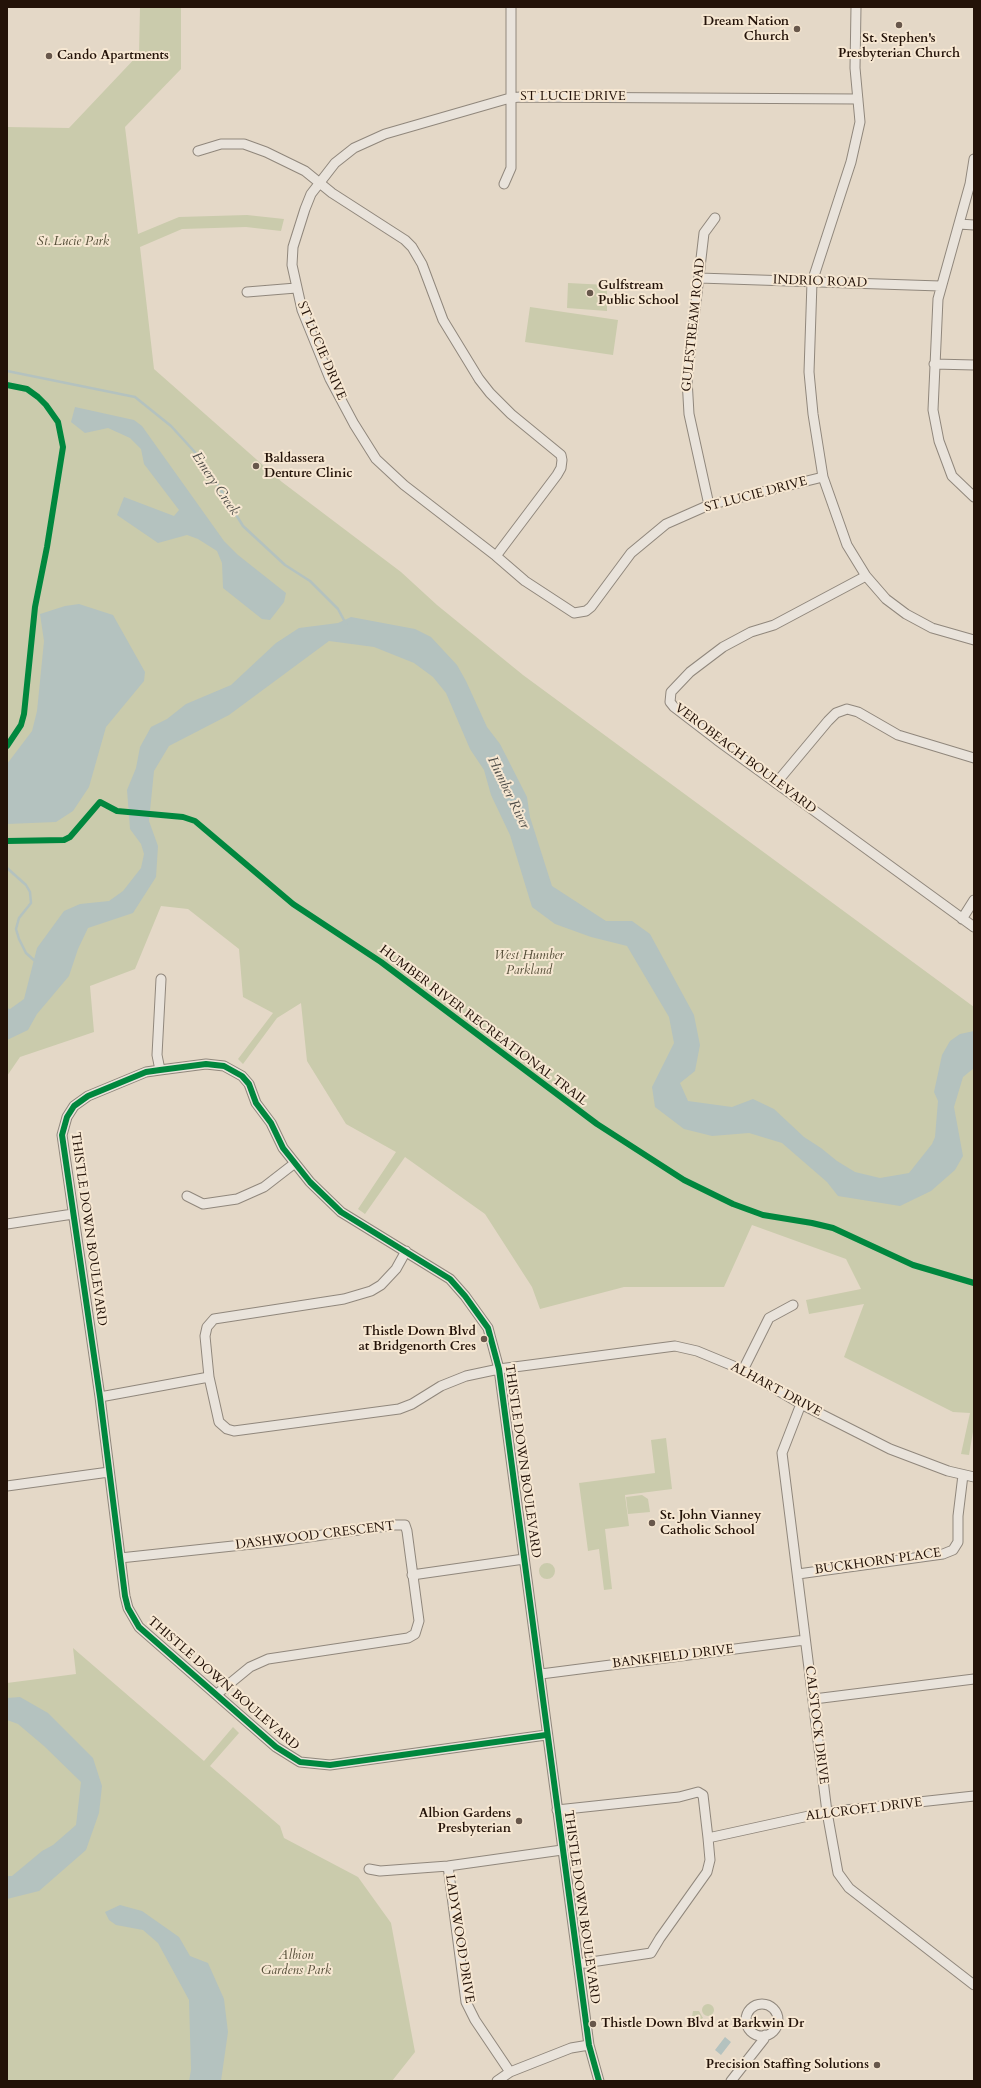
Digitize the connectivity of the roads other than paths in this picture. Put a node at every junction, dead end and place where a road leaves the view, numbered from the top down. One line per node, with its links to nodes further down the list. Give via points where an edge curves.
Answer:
1 (512, 7): 3 (street)
2 (856, 7): 4 (street, via 855,68)
3 (510, 98): 4 (street, ST LUCIE DRIVE); 7 (street, ST LUCIE DRIVE, via 364,142 335,163); 8 (street, via 511,168)
4 (858, 99): 13 (street, via 860,122 851,162)
5 (198, 151): 7 (street, via 221,144 244,144 305,172)
6 (974, 159): 10 (street)
7 (320, 184): 15 (street, ST LUCIE DRIVE, via 307,201 295,236 292,265); 22 (street, via 412,247 422,264 443,320 490,393 511,414 561,454 561,468 557,475)
8 (504, 184)
9 (715, 218): 12 (street, GULFSTREAM ROAD, via 704,233)
10 (959, 224): 11 (street); 14 (street)
11 (974, 225)
12 (699, 278): 13 (street, INDRIO ROAD); 21 (street, GULFSTREAM ROAD, via 689,357 688,406)
13 (812, 282): 14 (street, INDRIO ROAD); 19 (street, via 809,372 812,414)
14 (940, 286): 17 (street)
15 (296, 288): 16 (street); 22 (street, ST LUCIE DRIVE, via 302,310 330,379 376,459 404,485)
16 (247, 292)
17 (934, 364): 18 (street); 20 (street, via 933,410 939,441 952,476)
18 (974, 365)
19 (823, 477): 21 (street, ST LUCIE DRIVE); 23 (street, via 847,545)
20 (974, 497)
21 (710, 505): 22 (street, ST LUCIE DRIVE, via 666,524 641,543 598,599 586,611 580,613 574,613 525,581)
22 (496, 556)
23 (866, 576): 24 (street, via 886,599 906,614 932,628); 26 (street, VEROBEACH BOULEVARD, via 774,625 751,632 723,647 690,672 670,696 670,702 674,707)
24 (974, 640)
25 (974, 758): 26 (street, via 898,735 847,709 836,713 828,721)
26 (777, 782): 28 (street, VEROBEACH BOULEVARD)
27 (974, 900): 28 (street)
28 (962, 919): 29 (street, VEROBEACH BOULEVARD)
29 (974, 927)
30 (161, 979): 31 (street, via 157,1055)
31 (160, 1070): 32 (street, THISTLE DOWN BOULEVARD, via 206,1064 224,1066 242,1076 249,1084 256,1103 271,1123 283,1148); 34 (street, THISTLE DOWN BOULEVARD, via 146,1072 101,1089 74,1106 67,1117 62,1135)
32 (295, 1163): 33 (street, via 264,1187 237,1200 203,1204); 36 (street, THISTLE DOWN BOULEVARD, via 310,1182 341,1212)
33 (187, 1196)
34 (73, 1214): 35 (street); 41 (street, THISTLE DOWN BOULEVARD)
35 (7, 1224)
36 (406, 1251): 38 (street, THISTLE DOWN BOULEVARD, via 450,1279 465,1296 488,1328); 40 (street, ALHART DRIVE, via 392,1273 371,1291 344,1299 214,1319 207,1327 205,1336)
37 (793, 1305): 39 (street, via 770,1318)
38 (499, 1369): 39 (street, ALHART DRIVE, via 675,1346); 40 (street, ALHART DRIVE, via 453,1380 399,1410 234,1431 227,1430 219,1422); 48 (street, THISTLE DOWN BOULEVARD)
39 (743, 1370): 42 (street, ALHART DRIVE)
40 (210, 1377): 41 (street)
41 (100, 1397): 43 (street, THISTLE DOWN BOULEVARD)
42 (801, 1404): 44 (street, ALHART DRIVE, via 890,1449); 49 (street, CALSTOCK DRIVE, via 782,1453)
43 (109, 1472): 46 (street); 47 (street, THISTLE DOWN BOULEVARD)
44 (963, 1475): 45 (street, ALHART DRIVE); 49 (street, BUCKHORN PLACE, via 958,1542 953,1550 943,1554)
45 (974, 1477)
46 (7, 1486)
47 (120, 1558): 50 (street, DASHWOOD CRESCENT, via 280,1541 394,1524 404,1525 407,1531); 54 (street, THISTLE DOWN BOULEVARD, via 128,1608 140,1627)
48 (524, 1559): 50 (street); 52 (street, THISTLE DOWN BOULEVARD)
49 (798, 1574): 51 (street, CALSTOCK DRIVE)
50 (412, 1575): 54 (street, DASHWOOD CRESCENT, via 419,1621 415,1634 408,1638 268,1659 250,1667)
51 (805, 1640): 52 (street, BANKFIELD DRIVE); 55 (street, CALSTOCK DRIVE)
52 (541, 1674): 56 (street, THISTLE DOWN BOULEVARD)
53 (974, 1679): 55 (street)
54 (217, 1694): 56 (street, THISTLE DOWN BOULEVARD, via 276,1747 294,1760 314,1765 330,1765)
55 (814, 1699): 59 (street, CALSTOCK DRIVE)
56 (546, 1734): 58 (street, THISTLE DOWN BOULEVARD)
57 (974, 1796): 59 (street, ALLCROFT DRIVE)
58 (557, 1810): 60 (street, via 680,1797 698,1792 703,1795); 61 (street, THISTLE DOWN BOULEVARD)
59 (827, 1812): 60 (street, ALLCROFT DRIVE); 65 (street, CALSTOCK DRIVE, via 836,1868 846,1884)
60 (708, 1838): 64 (street, via 710,1860 707,1872 651,1953)
61 (562, 1850): 62 (street); 64 (street, THISTLE DOWN BOULEVARD)
62 (448, 1866): 63 (street, via 380,1871); 68 (street, LADYWOOD DRIVE, via 466,2002)
63 (369, 1869)
64 (578, 1964): 67 (street, THISTLE DOWN BOULEVARD)
65 (974, 1985)
66 (765, 2035): 71 (street)
67 (588, 2044): 68 (street); 70 (street, THISTLE DOWN BOULEVARD)
68 (510, 2072): 69 (street)
69 (497, 2081)
70 (599, 2081)
71 (731, 2081)

